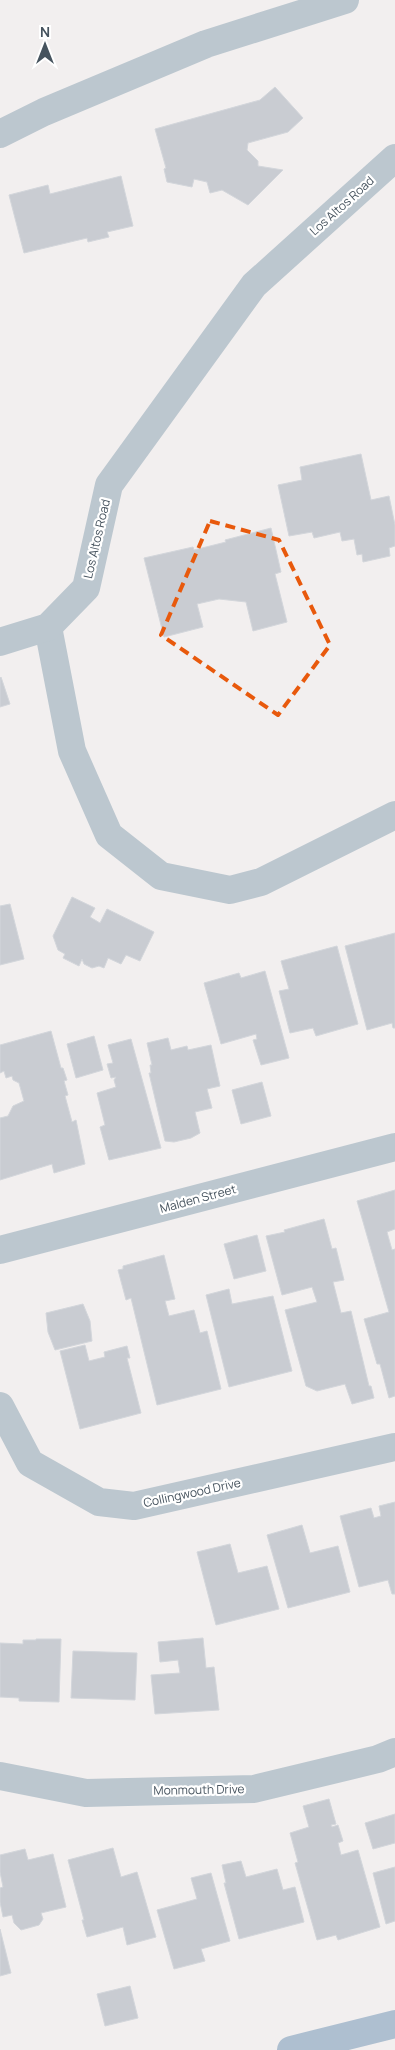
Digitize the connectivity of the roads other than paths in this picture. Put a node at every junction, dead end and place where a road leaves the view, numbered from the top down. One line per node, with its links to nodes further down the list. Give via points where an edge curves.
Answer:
1 (345, 0): 2 (street, via 206,44 44,112)
2 (0, 134)
3 (395, 158): 4 (street, Los Altos Road, via 254,285 109,485 86,588)
4 (48, 627): 5 (street); 6 (street, via 72,751 109,835 161,876 230,890 261,882)
5 (0, 642)
6 (395, 815)
7 (395, 1147): 8 (street, Malden Street)
8 (0, 1250)
9 (0, 1406): 10 (street, Collingwood Drive, via 30,1463 100,1502 134,1506)
10 (395, 1447)
11 (395, 1752): 12 (street, Monmouth Drive, via 254,1789 86,1793)
12 (0, 1776)
13 (395, 2024): 14 (main road)
14 (291, 2050)

